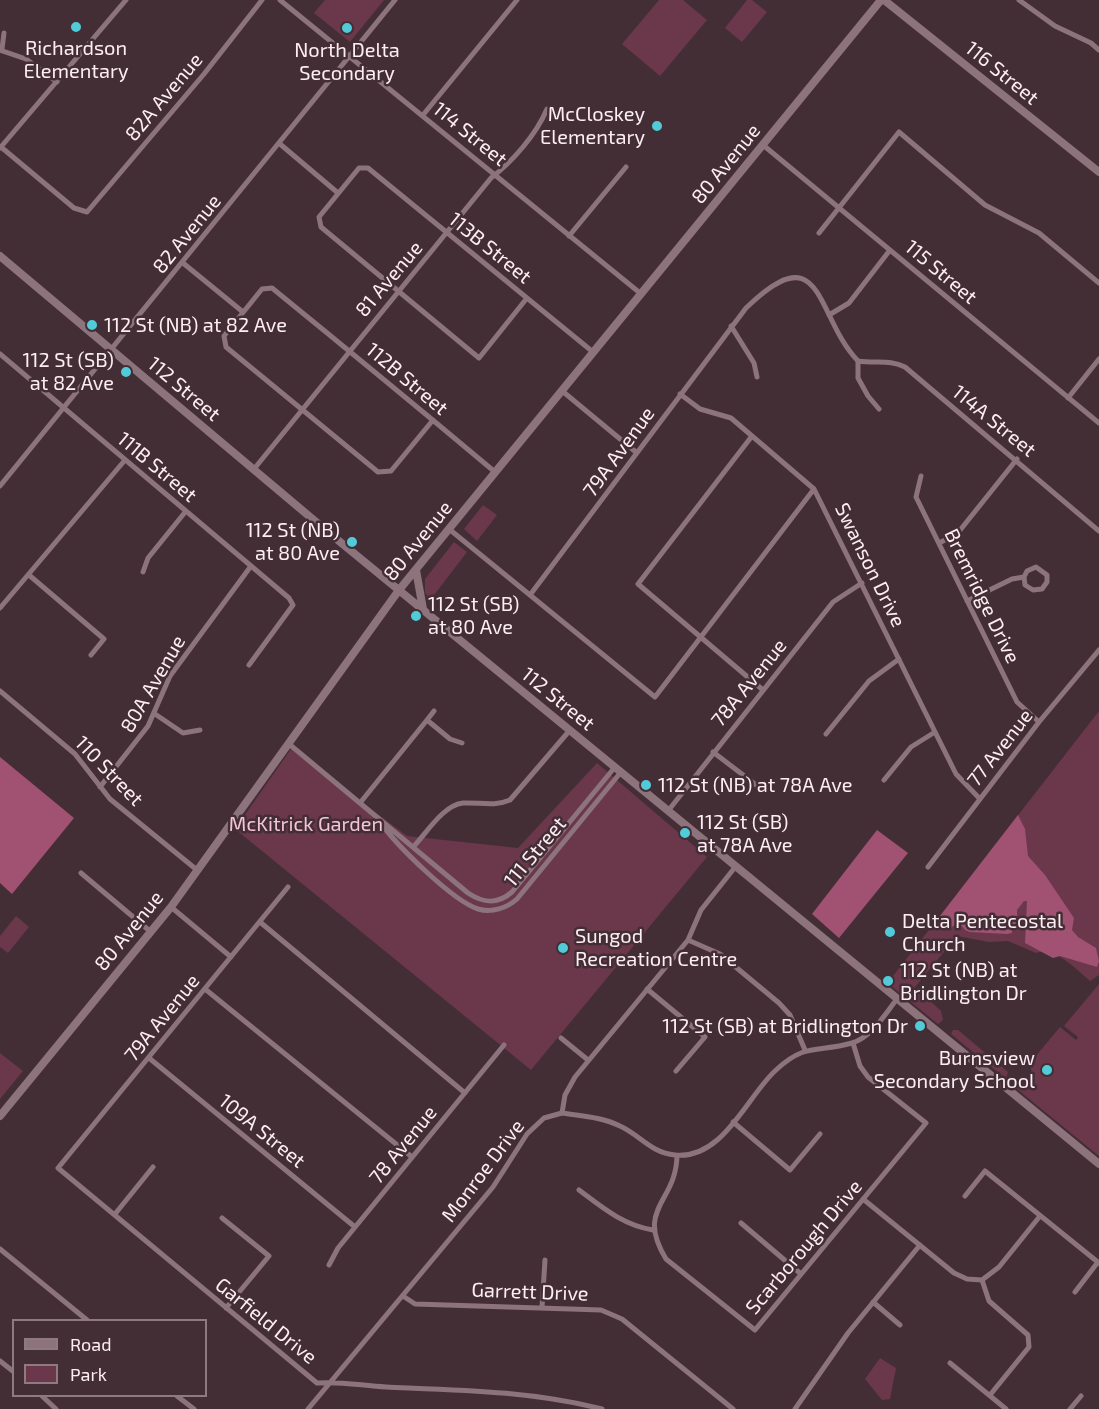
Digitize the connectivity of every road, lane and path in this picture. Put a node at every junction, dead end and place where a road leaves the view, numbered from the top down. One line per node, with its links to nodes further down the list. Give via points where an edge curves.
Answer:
1 (126, 0): 12 (street)
2 (262, 0): 17 (street, 82A Avenue, via 87,213 74,208)
3 (280, 0): 11 (street, 114 Street)
4 (395, 0): 11 (street, 82 Avenue)
5 (517, 0): 14 (street)
6 (883, 0): 16 (street, 80 Avenue); 19 (street, 116 Street)
7 (1019, 0): 10 (street)
8 (4, 33): 9 (street)
9 (1, 50): 12 (street, via 26,59)
10 (1099, 50)
11 (350, 56): 14 (street, 114 Street); 15 (street, 82 Avenue)
12 (57, 82): 17 (street)
13 (547, 109): 20 (street, 81 Avenue, via 542,122)
14 (423, 115): 20 (street, 114 Street)
15 (280, 144): 21 (street); 28 (street, 82 Avenue)
16 (763, 145): 22 (street, 115 Street); 31 (street, 80 Avenue)
17 (0, 148)
18 (626, 167): 25 (street)
19 (1099, 172)
20 (496, 175): 23 (street, 81 Avenue); 25 (street, 114 Street)
21 (338, 193): 23 (street, 113B Street, via 359,168 368,168); 30 (street, via 319,217 321,227)
22 (839, 207): 24 (street); 26 (street, 115 Street); 29 (street, via 899,132 985,205 1039,233)
23 (446, 232): 30 (street, 81 Avenue); 32 (street, 113B Street)
24 (819, 233)
25 (568, 236): 31 (street, 114 Street)
26 (890, 250): 34 (street, via 849,303); 45 (street, 115 Street)
27 (0, 256): 36 (street, 112 Street)
28 (183, 263): 33 (street); 36 (street, 82 Avenue)
29 (1099, 283)
30 (398, 291): 32 (street, via 479,358); 37 (street, 81 Avenue)
31 (640, 293): 38 (street, 80 Avenue)
32 (527, 298): 38 (street, 113B Street)
33 (243, 312): 37 (street, 112B Street, via 262,290 272,288); 48 (street, via 224,336 226,347)
34 (829, 315): 35 (street, 79A Avenue, via 815,287 800,277 787,277 762,292); 41 (street, via 846,348)
35 (731, 326): 42 (street, via 754,363); 44 (street, 79A Avenue)
36 (111, 350): 46 (street, 82 Avenue); 55 (street, 112 Street)
37 (349, 350): 48 (street, 81 Avenue); 49 (street, 112B Street)
38 (593, 352): 43 (street, 80 Avenue)
39 (1, 356): 46 (street, 111B Street)
40 (1099, 359): 45 (street)
41 (858, 361): 47 (street, via 858,378); 53 (street, 114A Street, via 894,361 905,367)
42 (757, 377)
43 (561, 390): 52 (street); 56 (street, 80 Avenue)
44 (680, 394): 51 (street, Swanson Drive, via 700,410 731,418); 52 (street, 79A Avenue)
45 (1068, 398): 50 (street, 115 Street)
46 (63, 409): 54 (street, 111B Street); 58 (street, 82 Avenue)
47 (879, 409)
48 (301, 410): 49 (street, via 378,472 391,471); 55 (street, 81 Avenue)
49 (433, 420): 56 (street, 112B Street)
50 (1099, 423)
51 (752, 436): 59 (street, Swanson Drive); 75 (street, via 638,584)
52 (637, 453): 71 (street, 79A Avenue)
53 (1017, 459): 62 (street, 114A Street); 63 (street, via 957,534)
54 (125, 460): 60 (street, 111B Street); 67 (street)
55 (254, 469): 70 (street, 112 Street)
56 (495, 471): 61 (street, 80 Avenue)
57 (921, 476): 63 (street, Bremridge Drive, via 916,497)
58 (0, 486)
59 (814, 489): 69 (street, Swanson Drive); 75 (street)
60 (186, 511): 64 (street, 111B Street); 66 (street, via 148,558)
61 (449, 529): 65 (street, 80 Avenue); 71 (street)
62 (1099, 531)
63 (939, 543): 72 (street, Bremridge Drive)
64 (251, 566): 79 (street, 111B Street, via 293,605); 83 (street, 80A Avenue, via 170,676)
65 (416, 570): 70 (street, 80 Avenue); 74 (street)
66 (143, 572)
67 (29, 575): 73 (street); 77 (street, via 104,639)
68 (1024, 577): 68 (street, via 1033,590 1042,589 1047,582 1043,570 1036,567); 72 (street)
69 (862, 583): 78 (street, Swanson Drive); 80 (street, 78A Avenue, via 833,602)
70 (399, 590): 74 (street, 112 Street); 91 (street, 80 Avenue)
71 (530, 595): 75 (street, via 655,697)
72 (967, 601): 85 (street, Bremridge Drive, via 1017,702)
73 (0, 608)
74 (424, 610): 87 (street, 112 Street)
75 (700, 637): 80 (street)
76 (1099, 650): 85 (street, 77 Avenue)
77 (91, 655)
78 (899, 659): 88 (street, Swanson Drive); 89 (street, via 869,681)
79 (249, 665)
80 (763, 690): 92 (street, 78A Avenue)
81 (0, 691): 95 (street, 110 Street, via 75,754)
82 (434, 711): 84 (street)
83 (155, 714): 86 (street, via 183,733); 95 (street, 80A Avenue)
84 (427, 720): 90 (street, via 450,739); 98 (street)
85 (1039, 722): 97 (street, 77 Avenue)
86 (200, 730)
87 (570, 730): 93 (street, 112 Street); 101 (street, via 516,796 498,804 458,804)
88 (935, 732): 94 (street, via 911,747); 97 (street, Swanson Drive, via 956,774)
89 (826, 734)
90 (462, 743)
91 (289, 744): 98 (street, 111 Street); 104 (street, 80 Avenue)
92 (713, 752): 96 (street); 99 (street, 78A Avenue)
93 (618, 769): 99 (street, 112 Street); 100 (street, 111 Street, via 517,899 500,909 484,911 467,903 413,860); 101 (street, 111 Street, via 512,892 500,900 487,902 473,897)
94 (884, 780)
95 (100, 787): 104 (street, 110 Street)
96 (764, 791)
97 (980, 799): 103 (street, 77 Avenue)
98 (360, 803): 100 (street, 111 Street)
99 (668, 811): 102 (street, 112 Street)
100 (379, 819): 101 (street, 111 Street)
101 (413, 847)
102 (736, 866): 110 (street, via 701,910); 114 (street, 112 Street)
103 (928, 867)
104 (197, 870): 107 (street, 80 Avenue)
105 (81, 873): 109 (street)
106 (288, 887): 108 (street, 79A Avenue)
107 (171, 907): 109 (street, 80 Avenue); 111 (street)
108 (260, 922): 111 (street, 79A Avenue); 122 (street)
109 (151, 932): 124 (street, 80 Avenue)
110 (688, 940): 113 (street); 118 (street, via 720,954 779,1003 790,1015)
111 (231, 957): 112 (street, 79A Avenue)
112 (205, 989): 119 (street, 79A Avenue); 128 (street)
113 (647, 989): 120 (street); 121 (street, via 705,1037)
114 (897, 999): 116 (street, via 870,1032); 129 (street, 112 Street)
115 (561, 1038): 120 (street)
116 (853, 1043): 118 (street); 134 (street, Scarborough Drive, via 868,1077 926,1124)
117 (504, 1046): 122 (street, 78 Avenue)
118 (805, 1050): 125 (street, via 773,1072)
119 (149, 1058): 131 (street, 79A Avenue); 139 (street, 109A Street)
120 (588, 1060): 123 (street, via 568,1087)
121 (676, 1071)
122 (465, 1092): 128 (street, 78 Avenue)
123 (562, 1113): 127 (street, via 620,1126 652,1148); 149 (street, Monroe Drive, via 544,1118 527,1134 493,1187)
124 (0, 1116)
125 (733, 1122): 126 (street, via 790,1170); 127 (street, via 707,1147)
126 (820, 1134)
127 (677, 1156): 140 (street, via 674,1178 658,1206)
128 (412, 1157): 139 (street, 78 Avenue)
129 (1099, 1164)
130 (153, 1167): 135 (street)
131 (58, 1168): 135 (street, Garfield Drive)
132 (579, 1190): 140 (street, via 619,1220)
133 (965, 1196): 136 (street, via 985,1171)
134 (863, 1199): 141 (street); 146 (street, Scarborough Drive)
135 (115, 1214): 152 (street, Garfield Drive)
136 (1040, 1216): 144 (street); 147 (street, via 999,1267)
137 (222, 1218): 152 (street, via 269,1256)
138 (741, 1223): 146 (street)
139 (355, 1227): 145 (street, 78 Avenue)
140 (653, 1230): 146 (street, Scarborough Drive, via 666,1259 755,1330)
141 (920, 1245): 147 (street, via 954,1273); 150 (street)
142 (0, 1249): 153 (street)
143 (544, 1260): 151 (street)
144 (1099, 1263): 148 (street)
145 (329, 1265)
146 (801, 1274)
147 (982, 1280): 159 (street, via 989,1301 1028,1335 1029,1347)
148 (1075, 1292)
149 (403, 1296): 151 (street, Garrett Drive, via 415,1304); 158 (street, Monroe Drive)
150 (873, 1302): 154 (street); 168 (street)
151 (542, 1307): 167 (street, Garrett Drive, via 601,1310 622,1319)
152 (226, 1308): 158 (street, Garfield Drive, via 317,1383)
153 (86, 1319)
154 (900, 1325)
155 (0, 1361): 157 (street)
156 (950, 1363): 159 (street)
157 (12, 1370)
158 (332, 1382): 165 (street, Monroe Drive); 166 (street, Garfield Drive, via 502,1392)
159 (990, 1395): 169 (street)
160 (1081, 1396): 170 (street)
161 (44, 1397): 163 (street)
162 (179, 1397): 164 (street)
163 (56, 1409)
164 (194, 1409)
165 (309, 1409)
166 (602, 1409)
167 (734, 1409)
168 (795, 1409)
169 (1006, 1409)
170 (1070, 1409)

